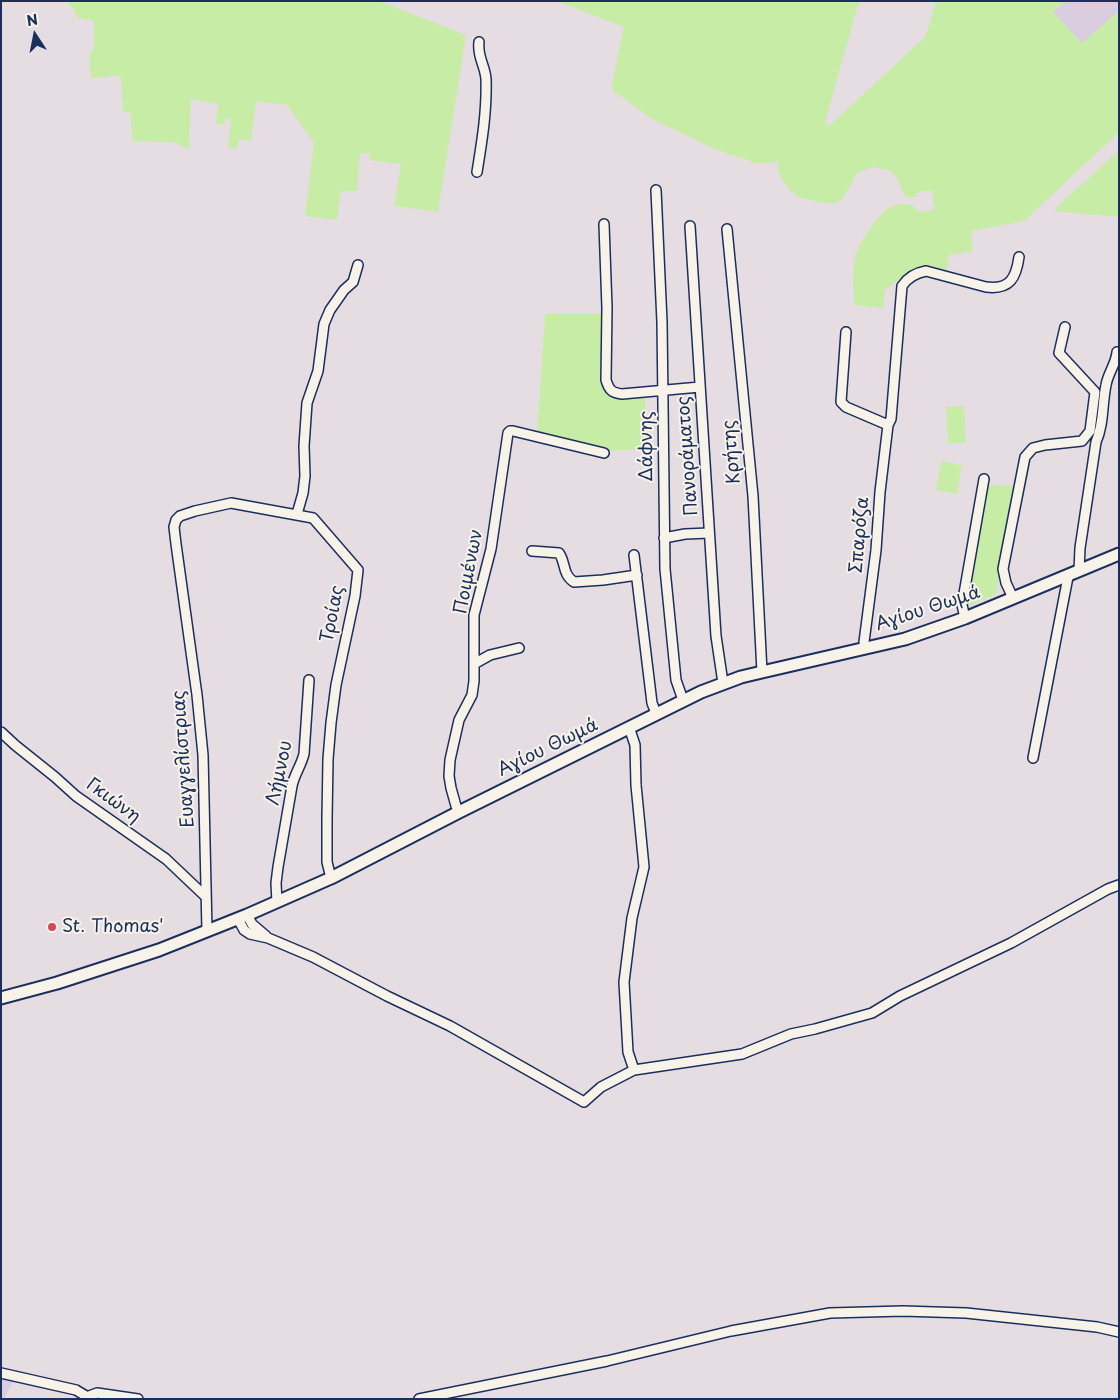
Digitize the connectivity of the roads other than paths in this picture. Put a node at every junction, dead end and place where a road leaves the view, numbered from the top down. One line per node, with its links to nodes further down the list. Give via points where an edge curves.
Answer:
1 (479, 42): 2 (street, via 479,56 485,68 487,104)
2 (477, 172)
3 (656, 190): 13 (street, Δάφνης)
4 (604, 224): 13 (street, via 608,388 622,394)
5 (690, 226): 12 (street, Πανοράματος)
6 (727, 229): 32 (street, Κρήτης, via 752,496)
7 (1019, 257): 14 (street, Σπαρόζα, via 1013,278 996,288 926,271 916,272 906,279 902,286)
8 (358, 265): 17 (street, via 353,282 330,310 324,324 318,371 307,403 303,492)
9 (1065, 327): 27 (street, via 1059,353 1095,392 1090,431 1082,442 1033,448 1025,457 1003,569)
10 (846, 332): 14 (street, via 841,402)
11 (1117, 352): 23 (street, via 1106,384 1102,429 1096,442 1080,548)
12 (700, 387): 13 (street); 18 (street, Πανοράματος)
13 (663, 390): 19 (street, Δάφνης)
14 (888, 425): 30 (street, Σπαρόζα)
15 (604, 453): 31 (street, Ποιμένων, via 513,431 508,433 491,548 474,615)
16 (984, 479): 28 (street, via 962,605)
17 (297, 514): 26 (street, Τροίας, via 231,503 180,516 174,527); 41 (street, Τροίας, via 313,518 358,570 331,723 327,862)
18 (709, 533): 19 (street); 34 (street, Πανοράματος, via 716,636)
19 (664, 538): 35 (street, Δάφνης, via 676,680)
20 (532, 551): 24 (street, via 559,553 567,576 574,582)
21 (1119, 554): 23 (main road, Αγίου Θωμά)
22 (634, 555): 24 (street)
23 (1080, 571): 25 (main road, Αγίου Θωμά)
24 (637, 575): 36 (street)
25 (1068, 576): 27 (main road, Αγίου Θωμά); 39 (street)
26 (181, 584): 43 (street, Ευαγγελίστριας, via 203,755)
27 (1013, 598): 28 (main road, Αγίου Θωμά)
28 (965, 618): 30 (main road, Αγίου Θωμά)
29 (520, 648): 31 (street, via 490,655)
30 (865, 648): 32 (main road, Αγίου Θωμά)
31 (474, 664): 40 (street, Ποιμένων, via 472,695 460,720 450,760 450,788)
32 (762, 672): 34 (main road, Αγίου Θωμά)
33 (309, 680): 44 (street, Λήμνου, via 304,754 292,786 278,867)
34 (723, 683): 35 (main road, Αγίου Θωμά)
35 (684, 700): 36 (main road, Αγίου Θωμά)
36 (656, 713): 37 (main road, Αγίου Θωμά)
37 (629, 727): 40 (main road, Αγίου Θωμά); 48 (street, via 636,745 636,784 644,867 632,918 624,982 628,1052)
38 (1, 732): 43 (street, Γκιώνη, via 76,796 159,854)
39 (1032, 758)
40 (459, 812): 41 (main road, Αγίου Θωμά)
41 (331, 878): 44 (main road, Αγίου Θωμά)
42 (1119, 885): 48 (street, via 872,1013 791,1034 742,1054)
43 (206, 896): 46 (street, Ευαγγελίστριας)
44 (277, 902): 45 (main road, Αγίου Θωμά)
45 (243, 917): 46 (main road, Αγίου Θωμά); 48 (street, via 244,930 250,934 313,957 450,1026 584,1102 601,1087)
46 (207, 931): 47 (main road, Αγίου Θωμά, via 135,958)
47 (1, 998)
48 (634, 1070)
49 (1119, 1332): 53 (street, via 966,1313 830,1312)
50 (1, 1373): 51 (street, via 76,1390)
51 (90, 1398): 52 (street, via 97,1393)
52 (138, 1399)
53 (418, 1399)

